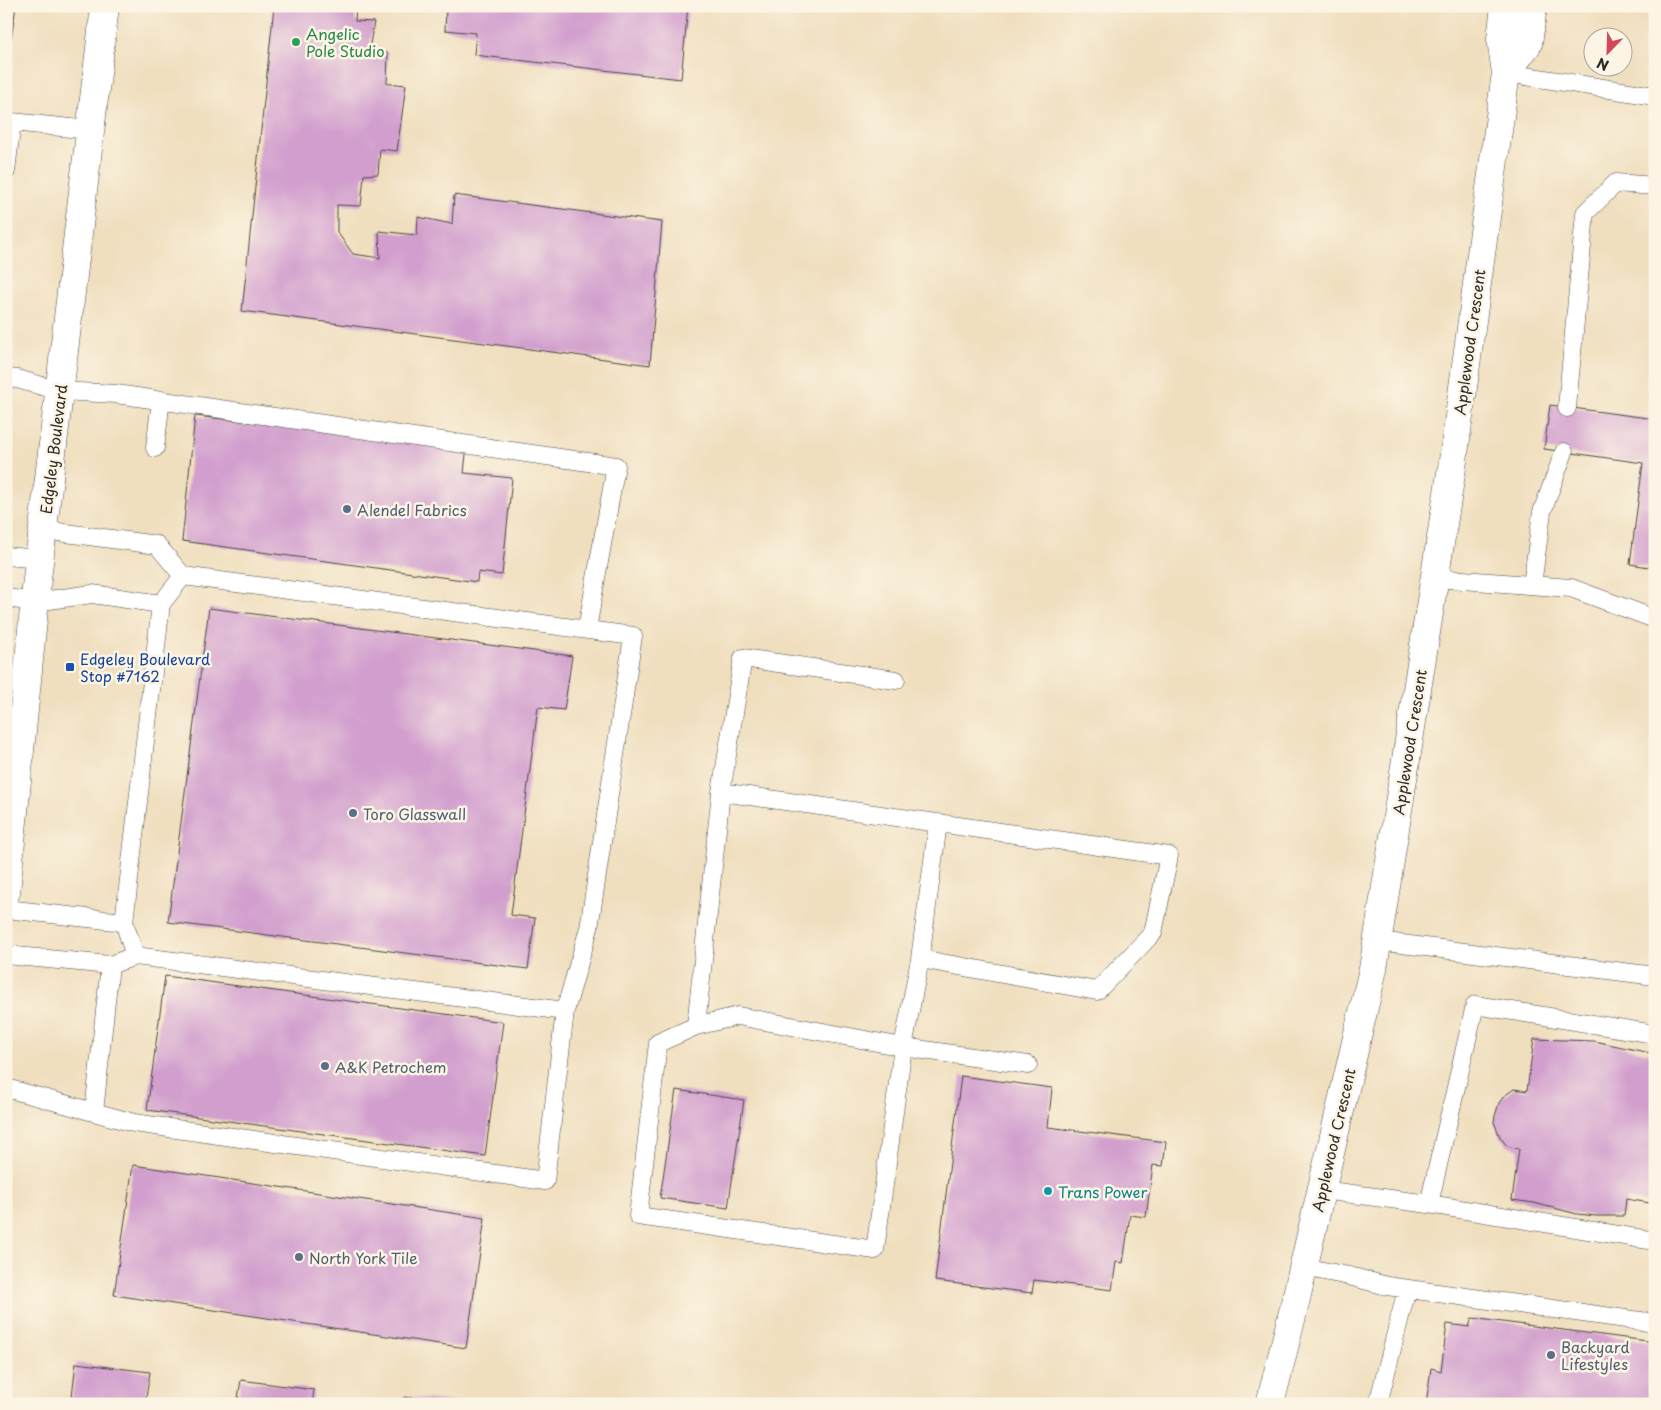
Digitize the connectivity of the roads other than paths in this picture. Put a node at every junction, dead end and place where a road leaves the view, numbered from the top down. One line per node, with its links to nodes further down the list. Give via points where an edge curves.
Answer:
1 (105, 6): 7 (street, Edgeley Boulevard)
2 (1505, 6): 4 (street, Applewood Crescent, via 1501,39)
3 (1533, 6): 4 (street, Applewood Crescent, via 1528,44)
4 (1506, 73): 5 (lane); 20 (street, Applewood Crescent)
5 (1655, 96)
6 (9, 120): 7 (lane); 8 (lane)
7 (90, 130): 11 (street, Edgeley Boulevard)
8 (6, 171)
9 (1655, 186): 13 (lane, via 1616,183 1585,213)
10 (6, 378): 11 (lane)
11 (60, 391): 12 (lane); 16 (street, Edgeley Boulevard)
12 (161, 400): 14 (lane); 26 (lane, via 616,466)
13 (1567, 408)
14 (155, 448)
15 (1564, 452): 21 (lane, via 1542,512)
16 (43, 530): 18 (street, Edgeley Boulevard); 19 (lane, via 157,545)
17 (6, 556): 18 (lane)
18 (40, 559): 23 (street, Edgeley Boulevard)
19 (183, 576): 24 (lane); 26 (lane)
20 (1435, 578): 21 (lane); 33 (street, Applewood Crescent)
21 (1532, 585): 25 (lane, via 1571,588)
22 (6, 598): 23 (lane)
23 (35, 602): 24 (lane, via 92,594); 30 (street, Edgeley Boulevard)
24 (160, 604): 32 (lane)
25 (1655, 619)
26 (587, 629): 39 (lane, via 633,636 590,928)
27 (896, 680): 28 (lane, via 743,658)
28 (721, 792): 29 (lane); 40 (lane)
29 (938, 823): 36 (lane); 36 (lane, via 1169,856 1152,933 1097,991)
30 (6, 892)
31 (6, 909): 32 (lane)
32 (124, 922): 35 (lane)
33 (1378, 941): 38 (lane); 46 (street, Applewood Crescent)
34 (6, 955): 37 (lane)
35 (135, 956): 37 (lane); 39 (lane)
36 (920, 959): 42 (lane)
37 (110, 965): 45 (lane)
38 (1655, 976)
39 (565, 1011): 45 (lane, via 545,1181 134,1123)
40 (696, 1026): 42 (lane, via 738,1016); 42 (lane, via 658,1043 638,1216 875,1250)
41 (1655, 1034): 47 (lane, via 1475,1006)
42 (903, 1047): 43 (lane)
43 (1028, 1065)
44 (6, 1088): 45 (lane)
45 (94, 1112)
46 (1322, 1190): 47 (lane); 49 (street, Applewood Crescent)
47 (1429, 1204): 48 (lane)
48 (1655, 1241)
49 (1303, 1267): 50 (lane); 52 (street, Applewood Crescent)
50 (1407, 1289): 51 (lane); 53 (lane)
51 (1655, 1323)
52 (1270, 1404)
53 (1378, 1404)

